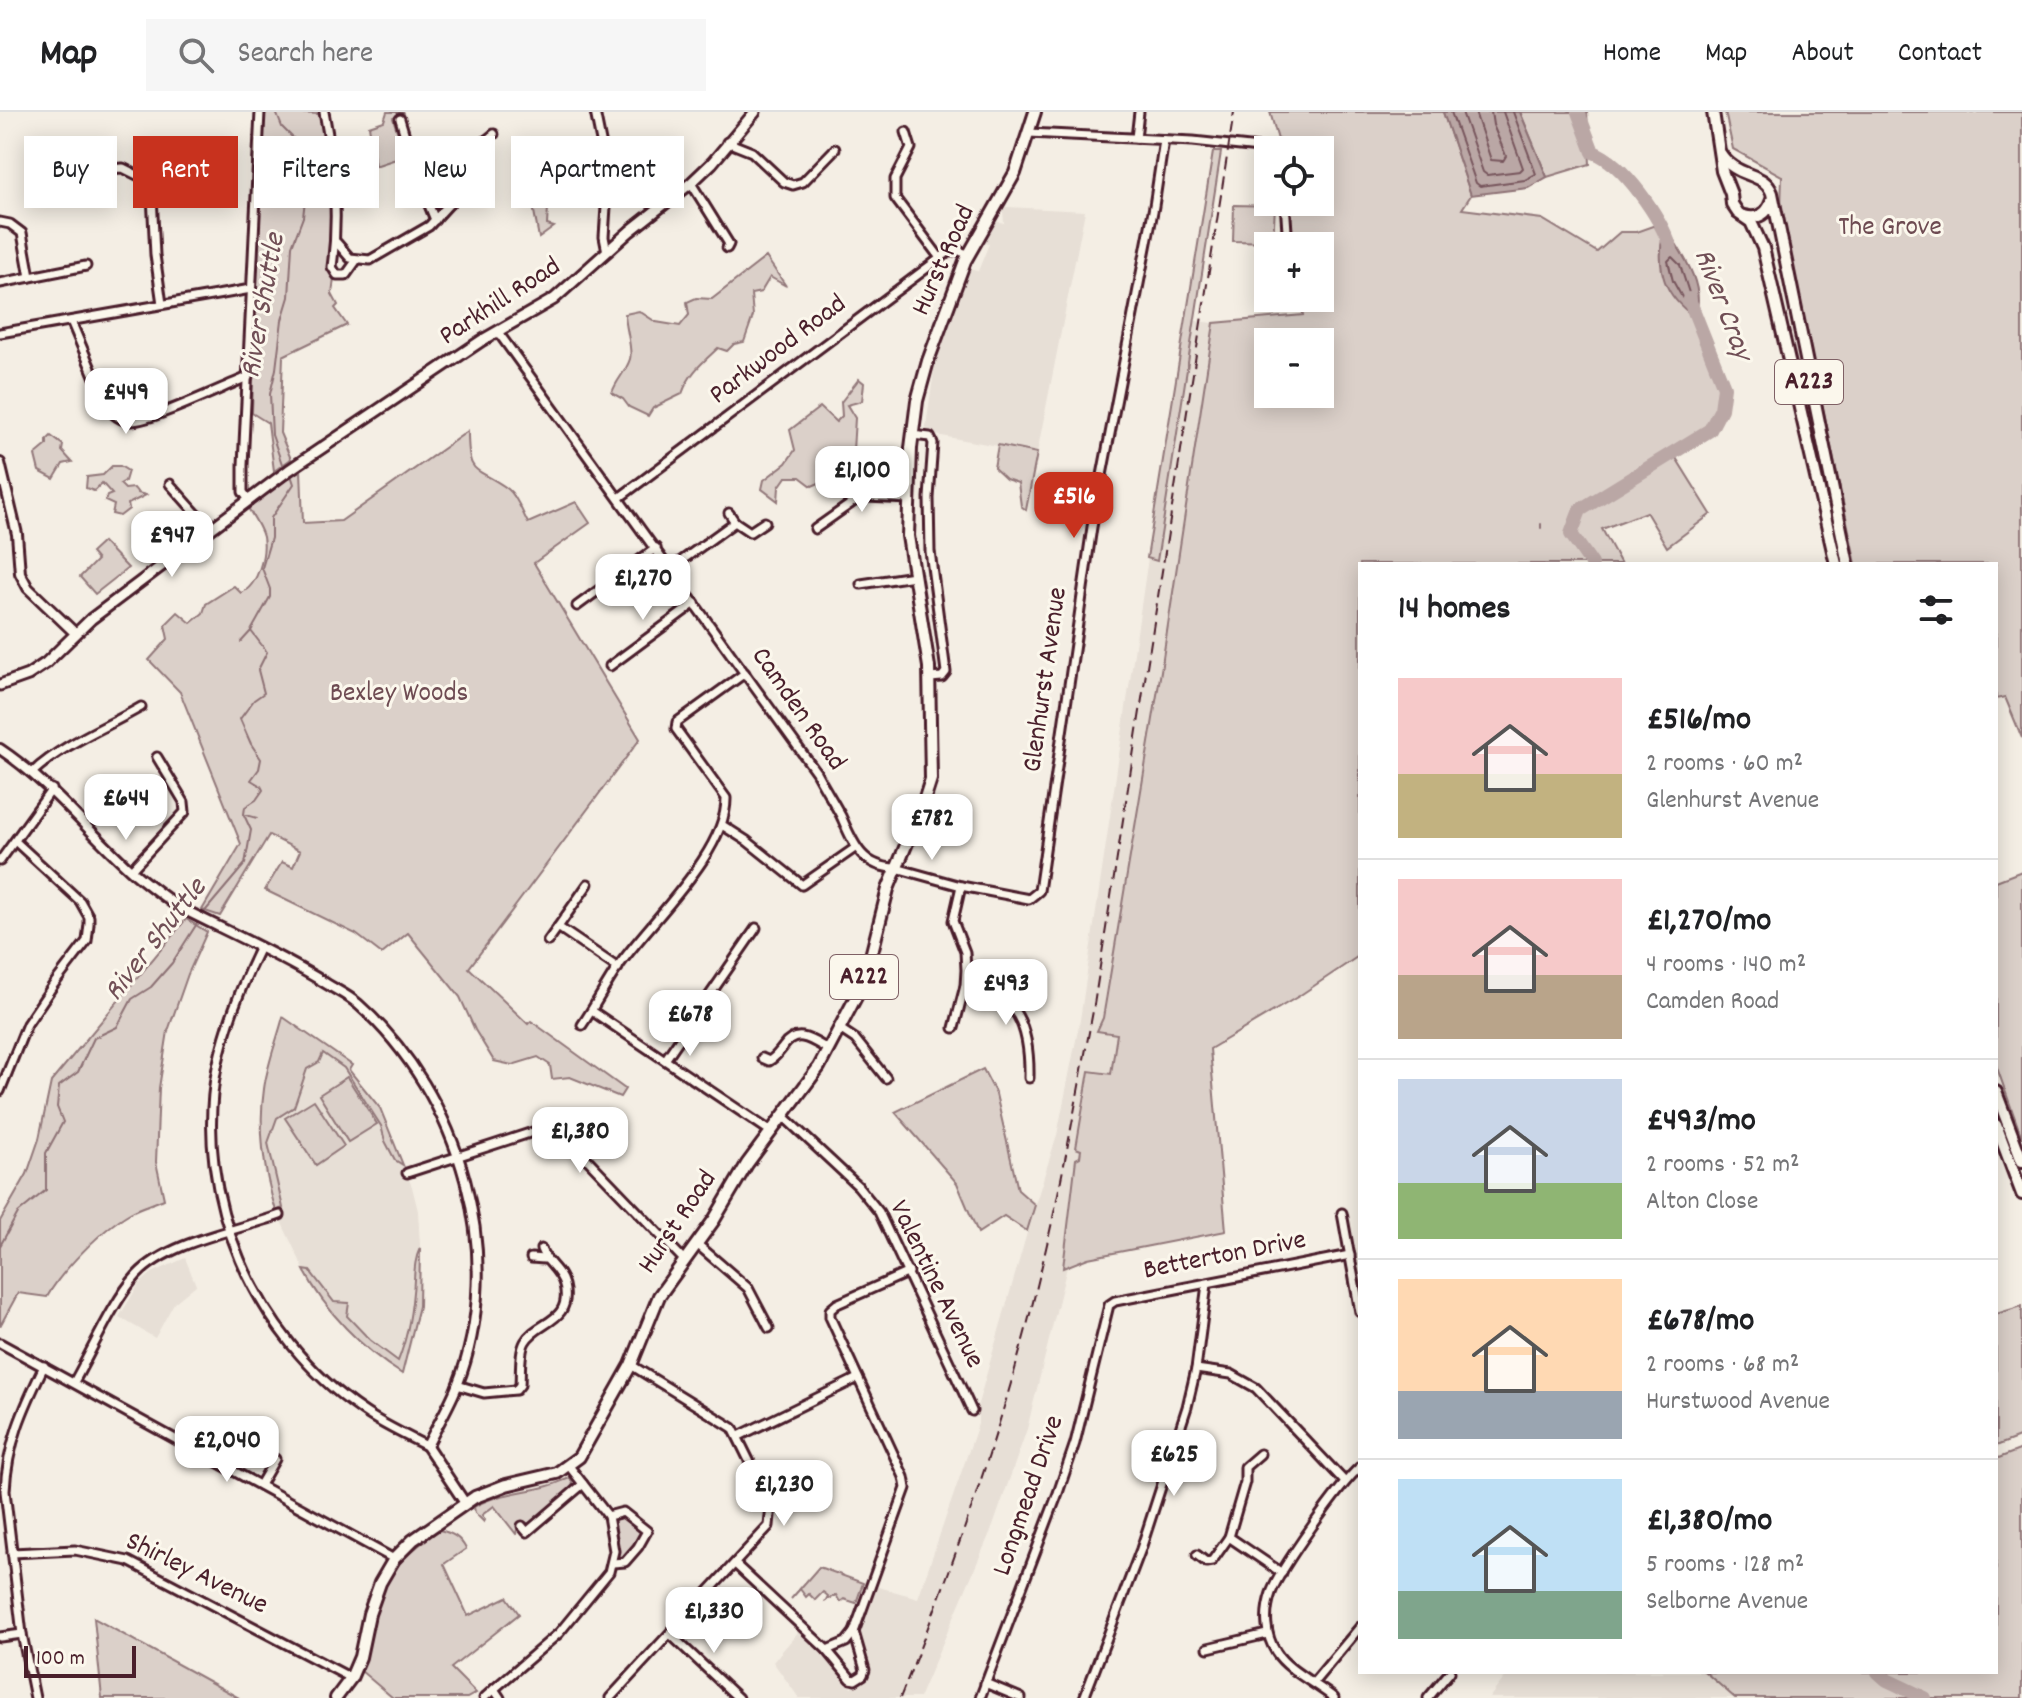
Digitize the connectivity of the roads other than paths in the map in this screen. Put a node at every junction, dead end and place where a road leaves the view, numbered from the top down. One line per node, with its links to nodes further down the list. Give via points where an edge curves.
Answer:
1 (260, 112): 39 (street)
2 (324, 112): 30 (street, via 336,192)
3 (595, 112): 32 (street, via 608,176)
4 (755, 112): 16 (main road, Parkhill Road)
5 (1035, 112): 10 (main road, Hurst Road / A222)
6 (1139, 112): 13 (street)
7 (1713, 112): 20 (main road, A223)
8 (404, 123): 28 (street)
9 (906, 132): 17 (street)
10 (1029, 133): 13 (street); 33 (main road, Hurst Road / A222, via 1008,188)
11 (494, 134): 12 (street)
12 (492, 136)
13 (1136, 138): 14 (street)
14 (1164, 140): 18 (street); 81 (street, Glenhurst Avenue, via 1092,527 1039,891 1025,900)
15 (920, 141): 17 (street)
16 (727, 142): 19 (street, via 752,152 793,185 803,182); 23 (main road, Parkhill Road)
17 (911, 142): 34 (street, via 895,179 895,198)
18 (1254, 147)
19 (835, 149)
20 (1719, 151): 22 (main road, A223, via 1738,172); 24 (main road, A223)
21 (117, 168): 40 (street, via 143,178 152,195)
22 (1754, 177): 24 (main road, via 1742,179); 25 (main road, A223, via 1770,187)
23 (691, 183): 31 (street); 32 (main road, Parkhill Road)
24 (1731, 194): 27 (main road, A223)
25 (1772, 200): 27 (main road, via 1761,215); 58 (main road, A223)
26 (446, 208): 28 (street)
27 (1742, 216): 57 (main road, A223, via 1751,222 1763,248)
28 (435, 220): 35 (street, via 377,257)
29 (0, 222): 37 (street, via 22,233)
30 (337, 243): 35 (street); 35 (street, via 332,267 337,275 350,273)
31 (727, 248)
32 (607, 252): 42 (main road, Parkhill Road, via 554,299)
33 (968, 254): 34 (street, Parkwood Road, via 956,250); 45 (main road, Hurst Road / A222, via 928,361)
34 (940, 258): 48 (street, Parkwood Road)
35 (356, 261)
36 (86, 266): 37 (street)
37 (30, 277): 38 (street)
38 (0, 283)
39 (251, 289): 40 (street); 44 (street)
40 (162, 304): 41 (street)
41 (71, 321): 43 (street); 44 (street, via 109,409 125,420 144,418)
42 (498, 332): 48 (street, Camden Road); 50 (main road, Parkhill Road)
43 (0, 333)
44 (248, 377): 50 (street, via 243,492)
45 (912, 435): 49 (main road, Hurst Road / A222); 67 (street, Hurst Road, via 930,437 933,443 930,551 946,672)
46 (0, 463): 64 (street, via 17,534 20,573 28,588)
47 (183, 481): 54 (street, via 172,486)
48 (619, 498): 56 (street, Camden Road)
49 (910, 499): 55 (street, via 856,500); 60 (main road, Hurst Road / A222)
50 (249, 500): 54 (main road, Parkhill Road)
51 (729, 513): 52 (street)
52 (735, 522): 53 (street, via 750,532); 59 (street)
53 (765, 522)
54 (210, 529): 64 (main road, Parkhill Road)
55 (815, 529)
56 (656, 548): 59 (street, Camden Road); 63 (street)
57 (1836, 562)
58 (1848, 562)
59 (670, 569): 62 (street, Camden Road)
60 (914, 576): 61 (street); 67 (main road, Hurst Road / A222)
61 (861, 584)
62 (695, 603): 65 (street); 66 (street, Camden Road)
63 (577, 606)
64 (75, 633): 68 (main road, Parkhill Road, via 42,666)
65 (610, 666)
66 (745, 673): 74 (street, via 677,722 676,729 726,798); 76 (street, Camden Road, via 816,772)
67 (930, 678): 78 (main road, Hurst Road / A222, via 930,783)
68 (0, 685)
69 (141, 707): 72 (street, via 54,754)
70 (0, 749): 72 (street)
71 (157, 757): 79 (street, via 185,812)
72 (33, 772): 73 (street)
73 (52, 789): 75 (street); 79 (street)
74 (722, 825): 76 (street, via 806,888); 86 (street, via 675,899)
75 (15, 841): 77 (street); 97 (street, via 80,901 89,924 87,941 27,1024)
76 (855, 848): 78 (street, via 872,863)
77 (0, 861)
78 (896, 868): 81 (street, Glenhurst Avenue); 91 (main road, Hurst Road / A222, via 866,973)
79 (131, 870): 85 (street, via 189,912)
80 (588, 884): 82 (street)
81 (961, 886): 87 (street, via 953,921 965,952)
82 (558, 927): 84 (street); 86 (street)
83 (756, 928): 94 (street)
84 (548, 941)
85 (260, 947): 102 (street, via 356,1002 384,1029 429,1091); 108 (street, via 242,983 217,1070 214,1160)
86 (618, 968): 88 (street)
87 (965, 986): 90 (street); 96 (street, via 994,993 1017,1015 1028,1039)
88 (592, 1011): 89 (street); 94 (street)
89 (582, 1025)
90 (954, 1028)
91 (840, 1029): 92 (main road, Hurst Road / A222); 95 (street, via 855,1039)
92 (829, 1050): 93 (street, via 795,1036 774,1059); 99 (main road, Hurst Road / A222)
93 (762, 1058)
94 (665, 1060): 101 (street)
95 (886, 1078)
96 (1029, 1078)
97 (0, 1091)
98 (1998, 1097): 103 (main road)
99 (783, 1116): 101 (main road, Hurst Road / A222); 115 (street, Valentine Avenue, via 858,1186 879,1212)
100 (1998, 1130): 105 (main road)
101 (770, 1131): 109 (main road, Hurst Road / A222)
102 (458, 1156): 104 (street); 114 (street, via 545,1128 564,1135); 126 (street, via 478,1234 476,1304)
103 (2022, 1161)
104 (407, 1173)
105 (2022, 1194)
106 (1342, 1213): 111 (street)
107 (280, 1215): 108 (street)
108 (229, 1232): 125 (street, via 176,1250 137,1275); 129 (street, via 260,1298 301,1357 362,1411)
109 (697, 1244): 114 (main road, Hurst Road / A222); 119 (street, via 748,1288)
110 (541, 1249): 113 (street)
111 (1350, 1255): 116 (street, Betterton Drive); 117 (street)
112 (531, 1258): 113 (street)
113 (544, 1259): 126 (street, via 561,1276 563,1305 523,1345 520,1385 516,1390 484,1393)
114 (684, 1260): 121 (main road, Hurst Road / A222, via 659,1296)
115 (909, 1272): 124 (street, via 830,1310); 127 (street, Valentine Avenue)
116 (1207, 1284): 118 (street, Betterton Drive); 123 (street)
117 (1358, 1301)
118 (1109, 1305): 160 (street, Longmead Drive, via 1067,1468)
119 (769, 1328)
120 (0, 1343): 122 (street)
121 (631, 1365): 128 (street); 133 (main road, Hurst Road / A222, via 583,1451)
122 (44, 1366): 125 (street); 143 (street, via 12,1437 6,1467)
123 (1196, 1369): 136 (street, via 1231,1374 1256,1388); 172 (street, via 1141,1549)
124 (858, 1378): 128 (street); 150 (street, via 906,1488)
125 (74, 1382): 138 (street)
126 (457, 1385): 129 (street)
127 (972, 1411)
128 (739, 1436): 147 (street, via 771,1505 769,1526)
129 (427, 1446): 139 (street)
130 (261, 1451): 138 (street, via 275,1459)
131 (1260, 1454): 134 (street)
132 (1236, 1463): 134 (street)
133 (569, 1466): 137 (street); 139 (main road)
134 (1245, 1467): 142 (street)
135 (1358, 1469): 136 (street)
136 (1345, 1482): 148 (street)
137 (583, 1484): 140 (street); 141 (street, via 527,1532)
138 (260, 1485): 145 (street)
139 (465, 1503): 145 (main road)
140 (608, 1516): 146 (street); 146 (street, via 623,1512 647,1531 633,1556)
141 (522, 1526)
142 (1229, 1537): 144 (street, via 1212,1561); 148 (street)
143 (12, 1553): 151 (street); 158 (street, Shirley Avenue, via 75,1550 128,1561)
144 (1197, 1555)
145 (394, 1559): 158 (main road, via 371,1605)
146 (613, 1563): 161 (street, via 559,1633)
147 (735, 1564): 152 (street); 156 (street)
148 (1282, 1573): 153 (street, via 1268,1605)
149 (1358, 1629): 159 (street)
150 (854, 1632): 156 (street); 156 (street, via 865,1670 861,1677 851,1679)
151 (22, 1634): 154 (street); 163 (street)
152 (670, 1634): 162 (street); 169 (street)
153 (1267, 1634): 155 (street); 159 (street, via 1281,1659)
154 (0, 1637)
155 (1208, 1648)
156 (827, 1650)
157 (1448, 1674): 174 (street)
158 (351, 1678): 164 (main road)
159 (1314, 1682): 173 (street)
160 (985, 1683): 170 (street, Longmead Drive); 171 (street)
161 (494, 1689): 165 (street); 166 (street)
162 (617, 1692): 167 (street); 168 (street)
163 (35, 1698)
164 (336, 1698)
165 (484, 1698)
166 (500, 1698)
167 (610, 1698)
168 (625, 1698)
169 (738, 1698)
170 (977, 1698)
171 (1021, 1698)
172 (1084, 1698)
173 (1334, 1698)
174 (1428, 1698)

